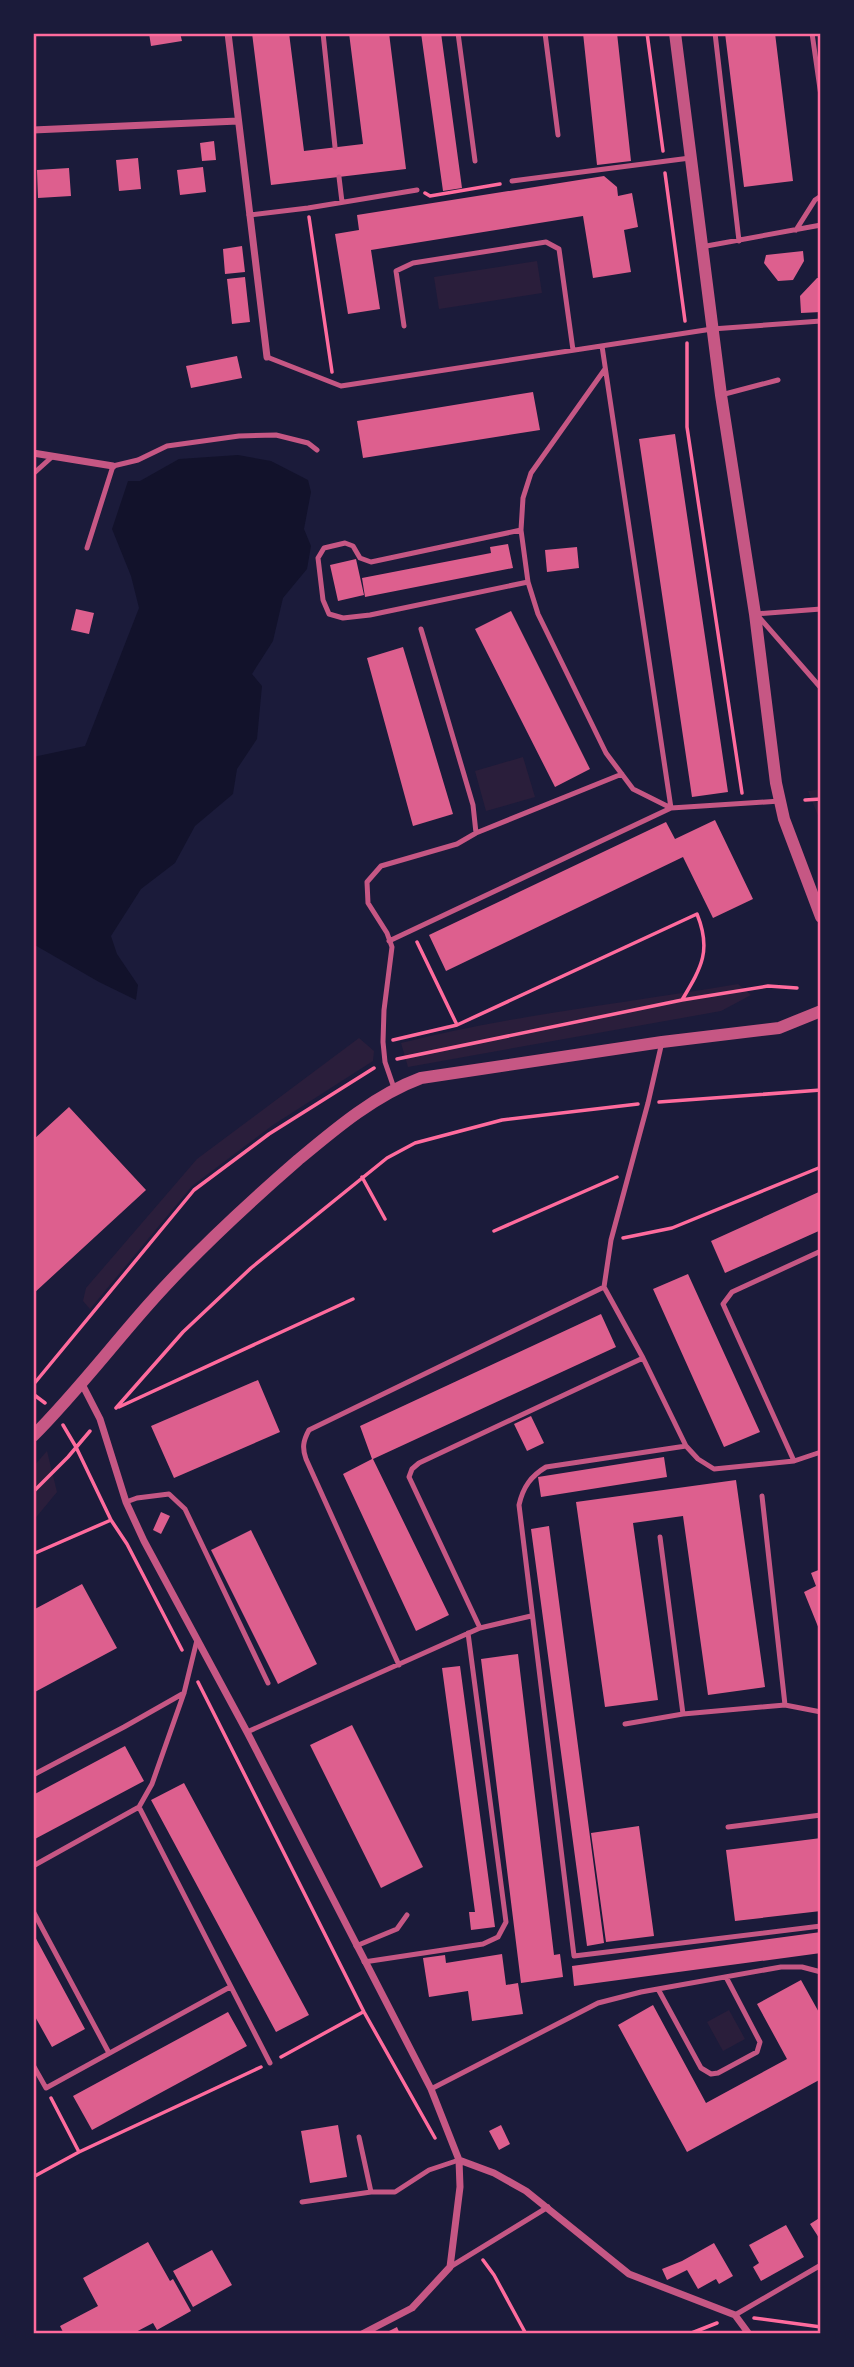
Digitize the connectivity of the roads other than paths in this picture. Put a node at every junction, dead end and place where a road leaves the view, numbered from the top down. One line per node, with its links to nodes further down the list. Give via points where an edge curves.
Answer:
1 (228, 33): 9 (street)
2 (323, 33): 12 (lane)
3 (458, 33): 14 (lane)
4 (545, 33): 11 (lane)
5 (674, 33): 13 (street)
6 (715, 33): 23 (lane)
7 (812, 33): 8 (lane)
8 (821, 96)
9 (238, 121): 10 (street); 20 (street)
10 (33, 130)
11 (558, 135)
12 (335, 147)
13 (690, 158): 16 (lane); 24 (street)
14 (475, 161)
15 (339, 177): 19 (lane)
16 (512, 181)
17 (417, 190): 19 (lane)
18 (821, 196): 22 (lane)
19 (342, 202): 20 (lane)
20 (249, 215): 30 (street)
21 (821, 225): 22 (lane)
22 (796, 231): 23 (lane)
23 (739, 241): 24 (lane)
24 (701, 247): 27 (street)
25 (821, 321): 27 (lane)
26 (404, 326): 29 (lane, via 396,271 413,263 546,242 559,249)
27 (712, 328): 28 (lane); 33 (street)
28 (602, 345): 29 (lane); 31 (lane)
29 (573, 350): 30 (lane, via 341,386)
30 (267, 357)
31 (606, 369): 39 (lane, via 531,473 523,498); 48 (lane)
32 (779, 380): 33 (lane)
33 (721, 395): 43 (street)
34 (317, 450): 37 (lane, via 276,435 239,436 167,446)
35 (33, 453): 36 (street)
36 (53, 456): 37 (street); 38 (lane)
37 (113, 466): 40 (lane)
38 (33, 474)
39 (521, 530): 41 (lane); 41 (lane, via 371,562 345,543 324,548 318,558 323,600 329,614 344,618)
40 (86, 548)
41 (528, 583): 46 (lane, via 538,614 600,741)
42 (821, 609): 43 (lane)
43 (755, 614): 45 (lane); 47 (street)
44 (421, 629): 49 (lane, via 473,805)
45 (821, 688)
46 (622, 774): 48 (lane, via 633,789); 49 (lane)
47 (780, 801): 48 (lane); 50 (street)
48 (671, 807): 51 (lane)
49 (476, 833): 51 (lane, via 457,844 381,866 367,882 368,903)
50 (821, 917)
51 (389, 941): 54 (lane, via 383,1042)
52 (821, 1011): 53 (street, via 779,1028)
53 (662, 1042): 54 (street, via 421,1078); 56 (lane, via 611,1240)
54 (394, 1088): 58 (street, via 322,1140 232,1217 149,1304)
55 (821, 1251): 62 (lane, via 732,1292 723,1304)
56 (604, 1287): 57 (lane); 70 (lane, via 309,1430 303,1450 306,1459)
57 (643, 1358): 60 (lane); 67 (lane, via 412,1469 409,1477)
58 (82, 1384): 59 (street); 64 (street, via 100,1419)
59 (33, 1436)
60 (686, 1446): 62 (lane, via 714,1469); 66 (lane, via 546,1467 536,1474 522,1492 519,1505)
61 (821, 1452): 62 (lane)
62 (794, 1461)
63 (762, 1496): 73 (lane)
64 (126, 1502): 69 (street); 71 (lane, via 169,1494 185,1509)
65 (660, 1537): 75 (lane)
66 (531, 1616): 67 (lane); 85 (lane, via 573,1956)
67 (480, 1628): 68 (lane)
68 (468, 1633): 70 (lane); 87 (lane, via 506,1922 498,1937 483,1944)
69 (197, 1640): 72 (lane); 77 (street)
70 (399, 1665): 77 (lane)
71 (268, 1683)
72 (184, 1693): 78 (lane); 79 (lane, via 152,1784)
73 (785, 1705): 74 (lane); 75 (lane)
74 (821, 1712)
75 (683, 1714): 76 (lane)
76 (625, 1724)
77 (247, 1732): 86 (street)
78 (33, 1775)
79 (139, 1807): 82 (lane); 90 (lane)
80 (821, 1815): 81 (lane)
81 (728, 1827)
82 (33, 1866)
83 (33, 1911): 92 (lane)
84 (407, 1915): 86 (lane, via 397,1929)
85 (821, 1926)
86 (356, 1946): 87 (street)
87 (364, 1962): 95 (street)
88 (821, 1972): 89 (lane, via 781,1967)
89 (726, 1977): 91 (lane); 91 (lane, via 760,2047 718,2073 701,2068)
90 (230, 1987): 92 (lane); 93 (lane)
91 (658, 1989): 95 (lane, via 598,2003)
92 (109, 2053): 94 (lane, via 46,2088)
93 (270, 2063)
94 (33, 2065)
95 (430, 2089): 97 (street)
96 (359, 2137): 98 (lane)
97 (459, 2160): 98 (lane, via 429,2170 395,2192); 100 (street, via 506,2180); 102 (street)
98 (371, 2192): 99 (lane)
99 (302, 2202)
100 (548, 2207): 102 (lane); 103 (street, via 629,2274)
101 (821, 2265): 103 (lane)
102 (450, 2267): 104 (street, via 412,2308)
103 (735, 2315): 105 (street)
104 (362, 2334)
105 (749, 2334)

